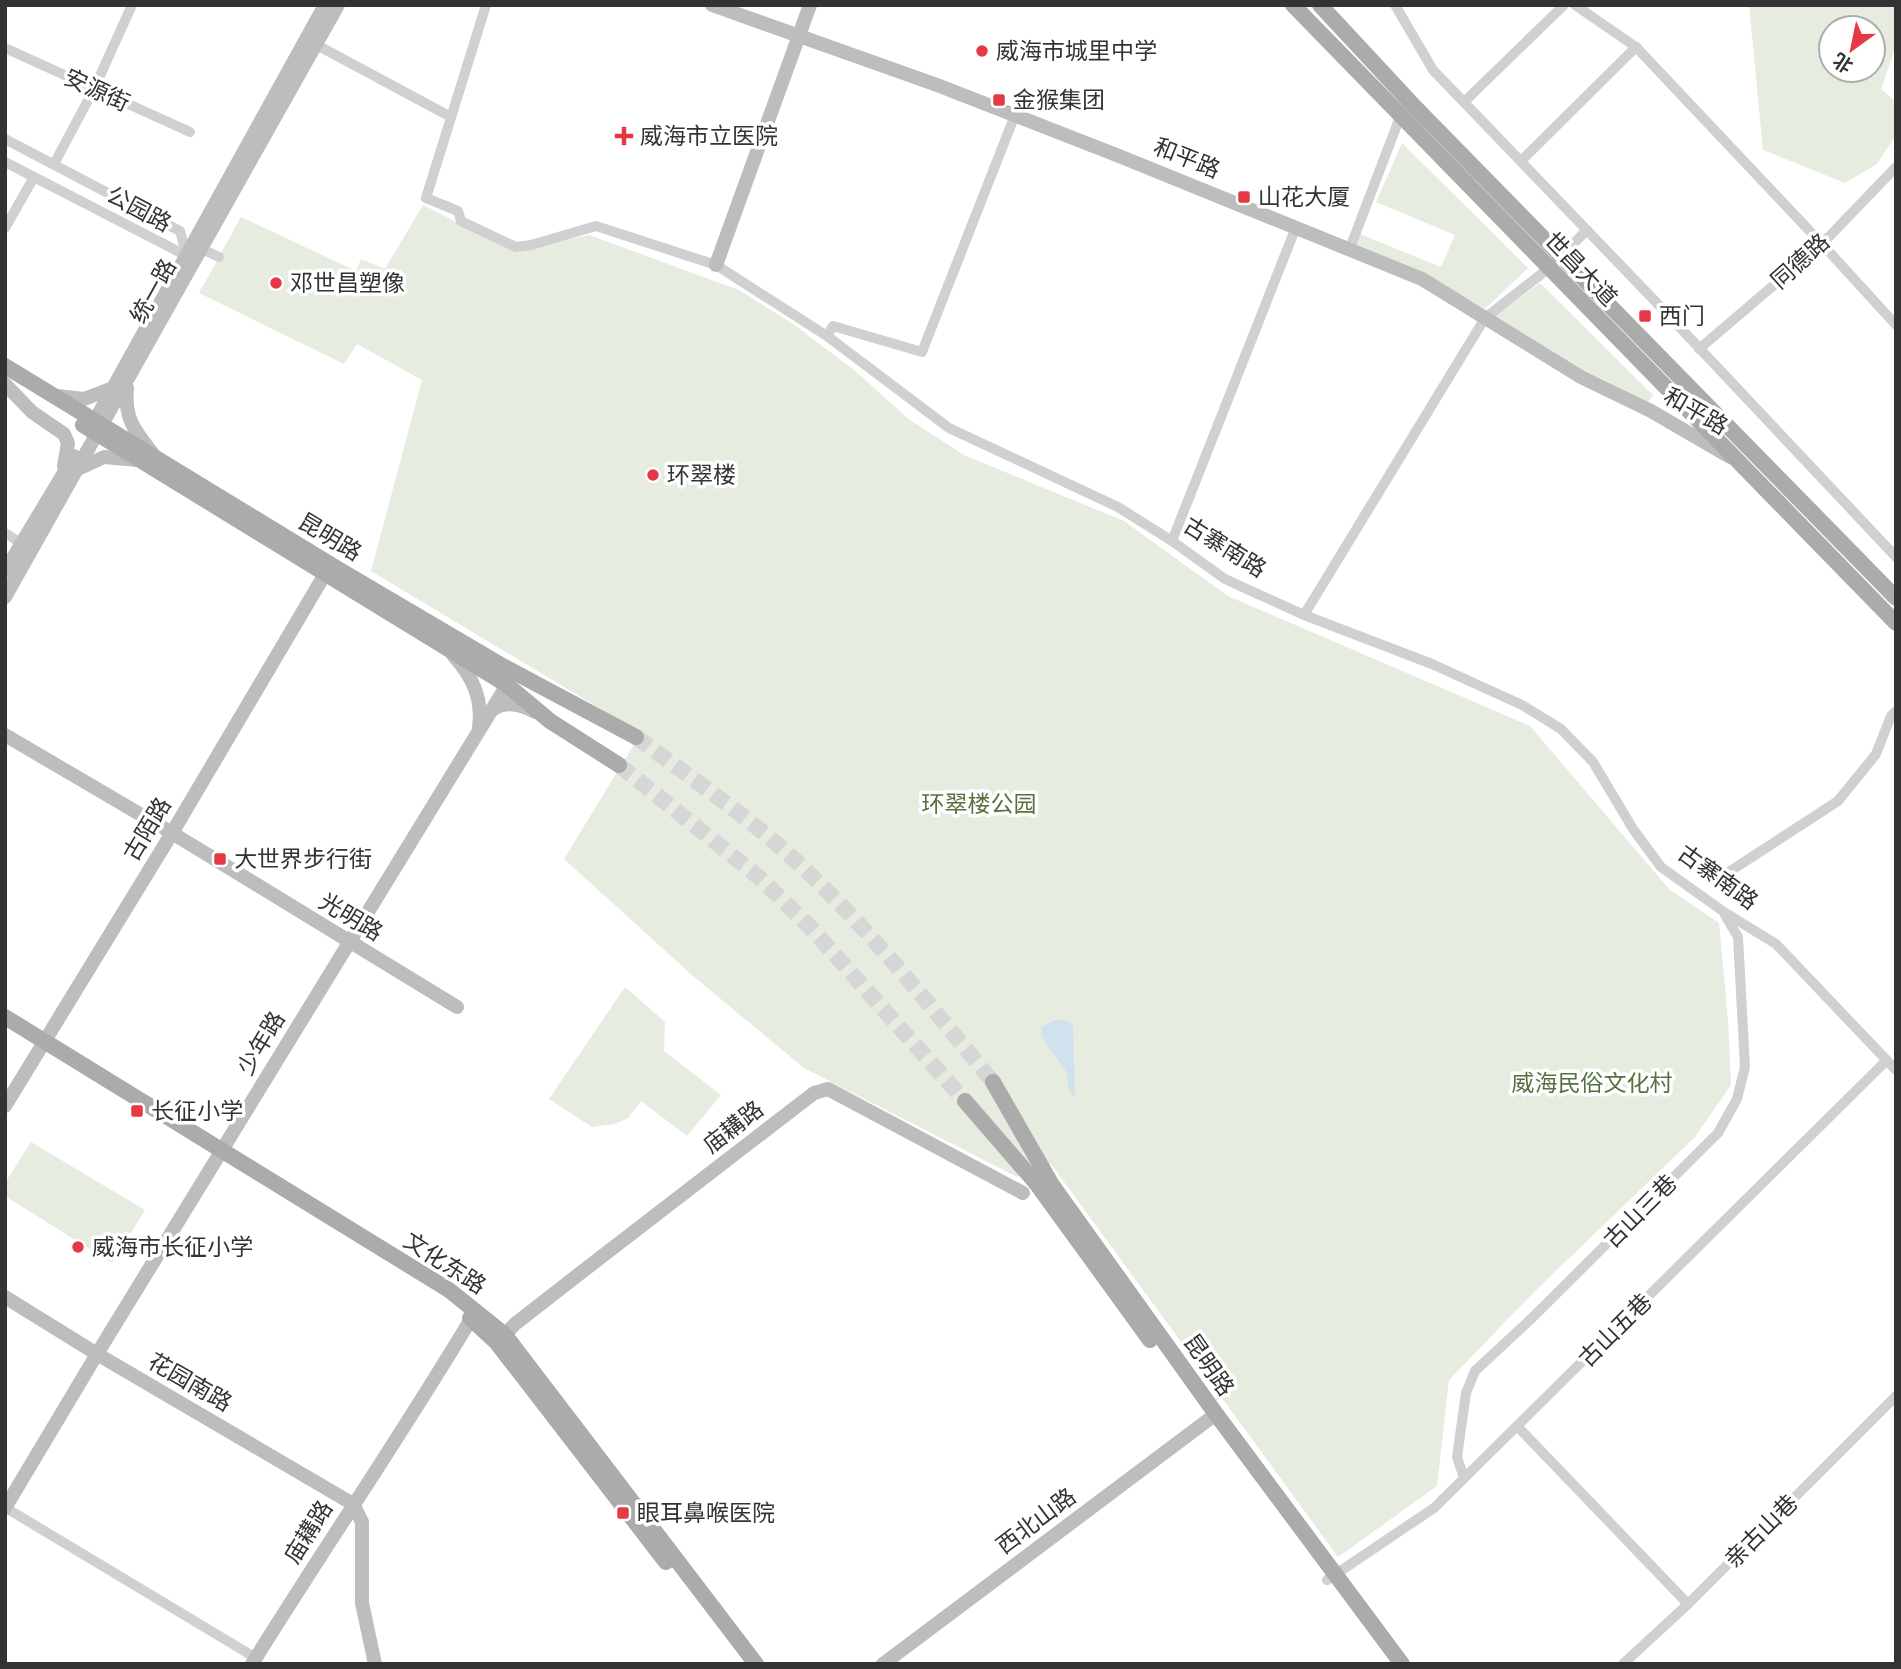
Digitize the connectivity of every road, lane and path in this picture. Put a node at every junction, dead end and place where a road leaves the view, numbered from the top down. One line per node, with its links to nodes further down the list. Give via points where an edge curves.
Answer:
1 (132, 5): 16 (street)
2 (326, 5): 13 (street, 统一路)
3 (338, 5): 13 (street, 统一路)
4 (485, 5): 19 (street)
5 (712, 5): 12 (street, 和平路)
6 (810, 5): 12 (street)
7 (1293, 5): 20 (main road, 世昌大道)
8 (1320, 5): 34 (main road, 世昌大道)
9 (1395, 5): 17 (street, via 1433,70)
10 (1564, 5): 17 (street)
11 (1575, 5): 14 (street)
12 (798, 36): 18 (street, 和平路); 37 (street)
13 (311, 42): 19 (street); 35 (street, 统一路); 45 (street, 统一路)
14 (1636, 47): 23 (street); 31 (street)
15 (5, 48): 16 (street, 安源街)
16 (94, 89): 21 (street, 安源街); 25 (street)
17 (1464, 102): 23 (street)
18 (1015, 115): 28 (street, 和平路); 41 (street, via 922,352 833,326)
19 (451, 117): 37 (street, 古寨南路, via 426,198 458,211 461,221 516,247 596,226)
20 (1400, 117): 32 (street); 38 (main road, 世昌大道)
21 (190, 132)
22 (5, 139): 25 (street, 公园路)
23 (1521, 161): 30 (street)
24 (5, 162): 27 (street, 公园路)
25 (54, 164): 35 (street, 公园路, via 180,231)
26 (1896, 167): 31 (street, 同德路)
27 (34, 177): 29 (street); 35 (street, 公园路)
28 (1296, 227): 32 (street, 和平路); 54 (street)
29 (5, 228)
30 (1587, 230): 34 (street); 42 (street)
31 (1822, 244): 40 (street); 42 (street, 同德路)
32 (1350, 248): 39 (street, 和平路, via 1422,279)
33 (204, 250): 36 (street)
34 (1562, 256): 38 (street); 48 (main road, 世昌大道)
35 (187, 257): 45 (street, 统一路)
36 (219, 257)
37 (716, 265): 41 (street, 古寨南路)
38 (1549, 268): 39 (street); 50 (main road, 世昌大道)
39 (1485, 318): 50 (street, 和平路, via 1581,377); 61 (street)
40 (1894, 321)
41 (827, 336): 54 (street, 古寨南路, via 949,428 1118,507)
42 (1699, 349): 56 (street)
43 (5, 366): 46 (main road, 昆明路)
44 (5, 382): 47 (main road, 昆明路); 52 (street, via 32,411 64,434 68,455)
45 (120, 386): 46 (street, via 84,399); 47 (street, 统一路); 49 (street)
46 (54, 396): 47 (main road, 昆明路)
47 (96, 427): 49 (main road, 昆明路); 51 (street, 统一路); 52 (street, 统一路)
48 (1749, 447): 50 (street); 60 (main road, 世昌大道)
49 (146, 458): 51 (street, via 104,457); 58 (main road, 昆明路); 64 (main road, 昆明路)
50 (1734, 459): 62 (main road, 世昌大道)
51 (76, 470): 59 (street, 统一路)
52 (61, 476): 55 (street, 统一路)
53 (5, 533): 55 (street)
54 (1172, 541): 61 (street, 古寨南路, via 1225,579)
55 (21, 543): 57 (street, 统一路)
56 (1896, 557)
57 (5, 571)
58 (325, 574): 63 (main road, 昆明路); 74 (street, 古陌路)
59 (5, 597)
60 (1896, 598)
61 (1304, 615): 76 (street, 古寨南路, via 1432,664 1522,705 1561,729 1593,762 1661,867)
62 (1896, 623)
63 (445, 646): 65 (main road, 昆明路); 70 (street, via 462,664 481,703)
64 (499, 664): 65 (street, via 508,675); 66 (main road, 昆明路)
65 (507, 685): 67 (street, 少年路); 69 (main road, 昆明路)
66 (569, 701): 69 (main road, via 566,715); 72 (main road, 昆明路)
67 (491, 710): 69 (street, via 513,704); 70 (street, 少年路)
68 (1896, 711): 75 (street, via 1876,754 1838,801)
69 (550, 722): 73 (main road, 昆明路)
70 (478, 732): 77 (street, 少年路)
71 (5, 735): 74 (street, 光明路)
72 (636, 737)
73 (619, 765)
74 (172, 833): 77 (street, 光明路); 81 (street, 古陌路)
75 (1721, 877)
76 (1724, 912): 82 (street, 古寨南路, via 1776,944); 96 (street, 古山三巷, via 1738,937 1739,950 1745,1067 1737,1099 1718,1133 1475,1371 1466,1392 1457,1457)
77 (349, 943): 78 (street, 光明路); 87 (street, 少年路)
78 (457, 1007)
79 (5, 1017): 81 (main road, 文化东路)
80 (5, 1027): 81 (main road)
81 (43, 1045): 86 (street, 古陌路); 87 (main road, 文化东路)
82 (1886, 1061): 83 (street, 古寨南路); 95 (street, 古山五巷)
83 (1896, 1069)
84 (993, 1082): 94 (main road, 昆明路, via 1046,1175)
85 (965, 1101): 94 (main road, 昆明路, via 1036,1183)
86 (5, 1106)
87 (220, 1154): 90 (main road, via 444,1297); 91 (main road, 文化东路, via 449,1290); 92 (street, 少年路)
88 (1023, 1193): 91 (street, 庙耩路, via 828,1090 814,1093)
89 (5, 1297): 92 (street, 花园南路)
90 (471, 1319): 91 (main road); 97 (street, 庙耩路)
91 (501, 1339): 103 (main road); 104 (main road, 文化东路)
92 (97, 1354): 97 (street, 花园南路); 98 (street, 少年路)
93 (1896, 1396): 100 (street, 亲古山巷)
94 (1213, 1417): 99 (main road, 昆明路); 105 (street, 西北山路)
95 (1517, 1426): 96 (street, 古山五巷); 100 (street)
96 (1464, 1478): 99 (street, 古山五巷, via 1434,1508)
97 (353, 1504): 101 (street, 庙耩路); 102 (street, via 362,1522 362,1603)
98 (6, 1508): 101 (street)
99 (1331, 1577): 106 (main road, 昆明路); 107 (main road, 昆明路)
100 (1688, 1604): 108 (street, 亲古山巷)
101 (254, 1661)
102 (375, 1664)
103 (743, 1664)
104 (757, 1664)
105 (883, 1664)
106 (1389, 1664)
107 (1402, 1664)
108 (1623, 1664)

